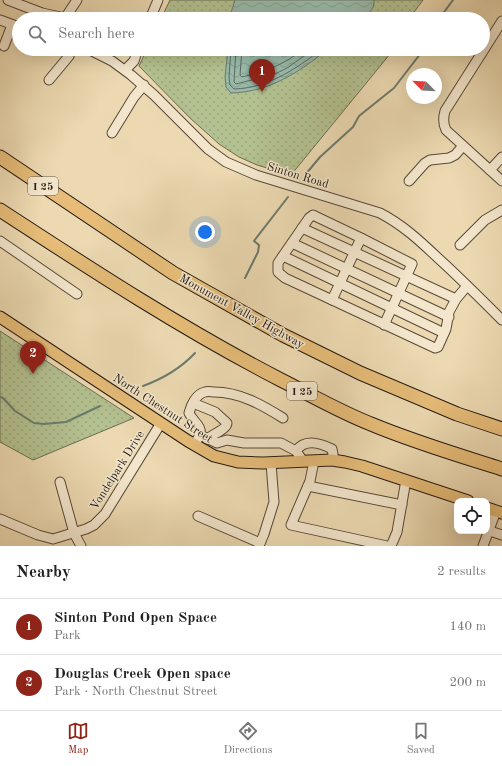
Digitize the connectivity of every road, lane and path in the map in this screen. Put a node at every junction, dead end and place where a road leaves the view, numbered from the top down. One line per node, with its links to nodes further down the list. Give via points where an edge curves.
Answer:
1 (8, 0): 4 (street)
2 (77, 0): 5 (street)
3 (158, 0): 6 (street)
4 (39, 12)
5 (70, 12)
6 (153, 12)
7 (0, 20): 9 (street)
8 (502, 21): 11 (street)
9 (12, 24)
10 (12, 33): 12 (street)
11 (490, 40)
12 (4, 46)
13 (69, 56): 18 (street)
14 (102, 56): 17 (street, Sinton Road)
15 (135, 56): 17 (street)
16 (480, 56): 21 (street, via 443,117 446,130)
17 (125, 70): 19 (street, Sinton Road)
18 (49, 80)
19 (144, 86): 20 (street, via 134,97); 39 (street, Sinton Road, via 205,146 226,162 256,175 380,213 410,232)
20 (112, 133)
21 (463, 146): 24 (street); 25 (street, via 449,158 425,163)
22 (502, 156): 24 (street)
23 (0, 157): 53 (highway, Monument Valley Highway / I 25, via 173,273 282,335 360,373 457,414)
24 (490, 170): 26 (street)
25 (409, 181)
26 (502, 181)
27 (0, 210): 60 (highway, I 25, via 188,330 329,405 370,424)
28 (502, 210): 33 (street, via 485,220)
29 (302, 228): 30 (street, via 313,216); 32 (street); 34 (street)
30 (361, 238): 34 (street); 37 (street, via 412,264)
31 (0, 240): 41 (street)
32 (292, 243): 35 (street); 36 (street)
33 (460, 245)
34 (354, 252): 36 (street); 37 (street)
35 (283, 256): 38 (street); 42 (street, via 278,263 278,272 281,275)
36 (346, 269): 38 (street); 40 (street)
37 (406, 277): 40 (street); 43 (street)
38 (340, 283): 42 (street); 44 (street)
39 (467, 286): 43 (street); 47 (street, Sinton Road)
40 (399, 293): 44 (street); 46 (street)
41 (77, 294)
42 (332, 300): 48 (street)
43 (456, 300): 46 (street)
44 (392, 308): 48 (street); 49 (street)
45 (0, 317): 52 (main road, North Chestnut Street)
46 (449, 317): 49 (street)
47 (502, 320)
48 (384, 325): 49 (street, via 435,348 438,347)
49 (444, 333)
50 (193, 403): 51 (street, via 204,392 220,392 244,397); 54 (street, via 189,413 200,426); 54 (street, via 215,412 227,423 225,428)
51 (284, 418)
52 (161, 423): 54 (main road, North Chestnut Street); 70 (street, Vondelpark Drive, via 105,514 94,525)
53 (502, 429)
54 (200, 440): 55 (street, via 217,443 227,440 244,443 281,443); 59 (main road, North Chestnut Street, via 214,456 230,461)
55 (296, 451): 56 (street, via 306,443 319,443 332,449); 57 (street)
56 (334, 460): 58 (main road, North Chestnut Street); 61 (main road, North Chestnut Street, via 357,464)
57 (302, 461): 58 (main road, North Chestnut Street); 59 (main road, North Chestnut Street)
58 (314, 461): 63 (street)
59 (271, 463): 73 (street, via 274,502)
60 (502, 469)
61 (406, 480): 64 (main road, North Chestnut Street); 65 (street)
62 (60, 482): 70 (street)
63 (308, 486): 65 (street); 75 (street, via 290,525)
64 (459, 498)
65 (402, 506): 76 (street, via 397,532)
66 (495, 511): 69 (street)
67 (198, 516): 73 (street)
68 (0, 519): 70 (street, Vondelpark Drive, via 46,538 53,539)
69 (490, 531): 72 (street)
70 (74, 533): 74 (street)
71 (489, 534): 77 (street)
72 (502, 535)
73 (259, 544)
74 (81, 546)
75 (387, 546)
76 (391, 546)
77 (483, 546)

